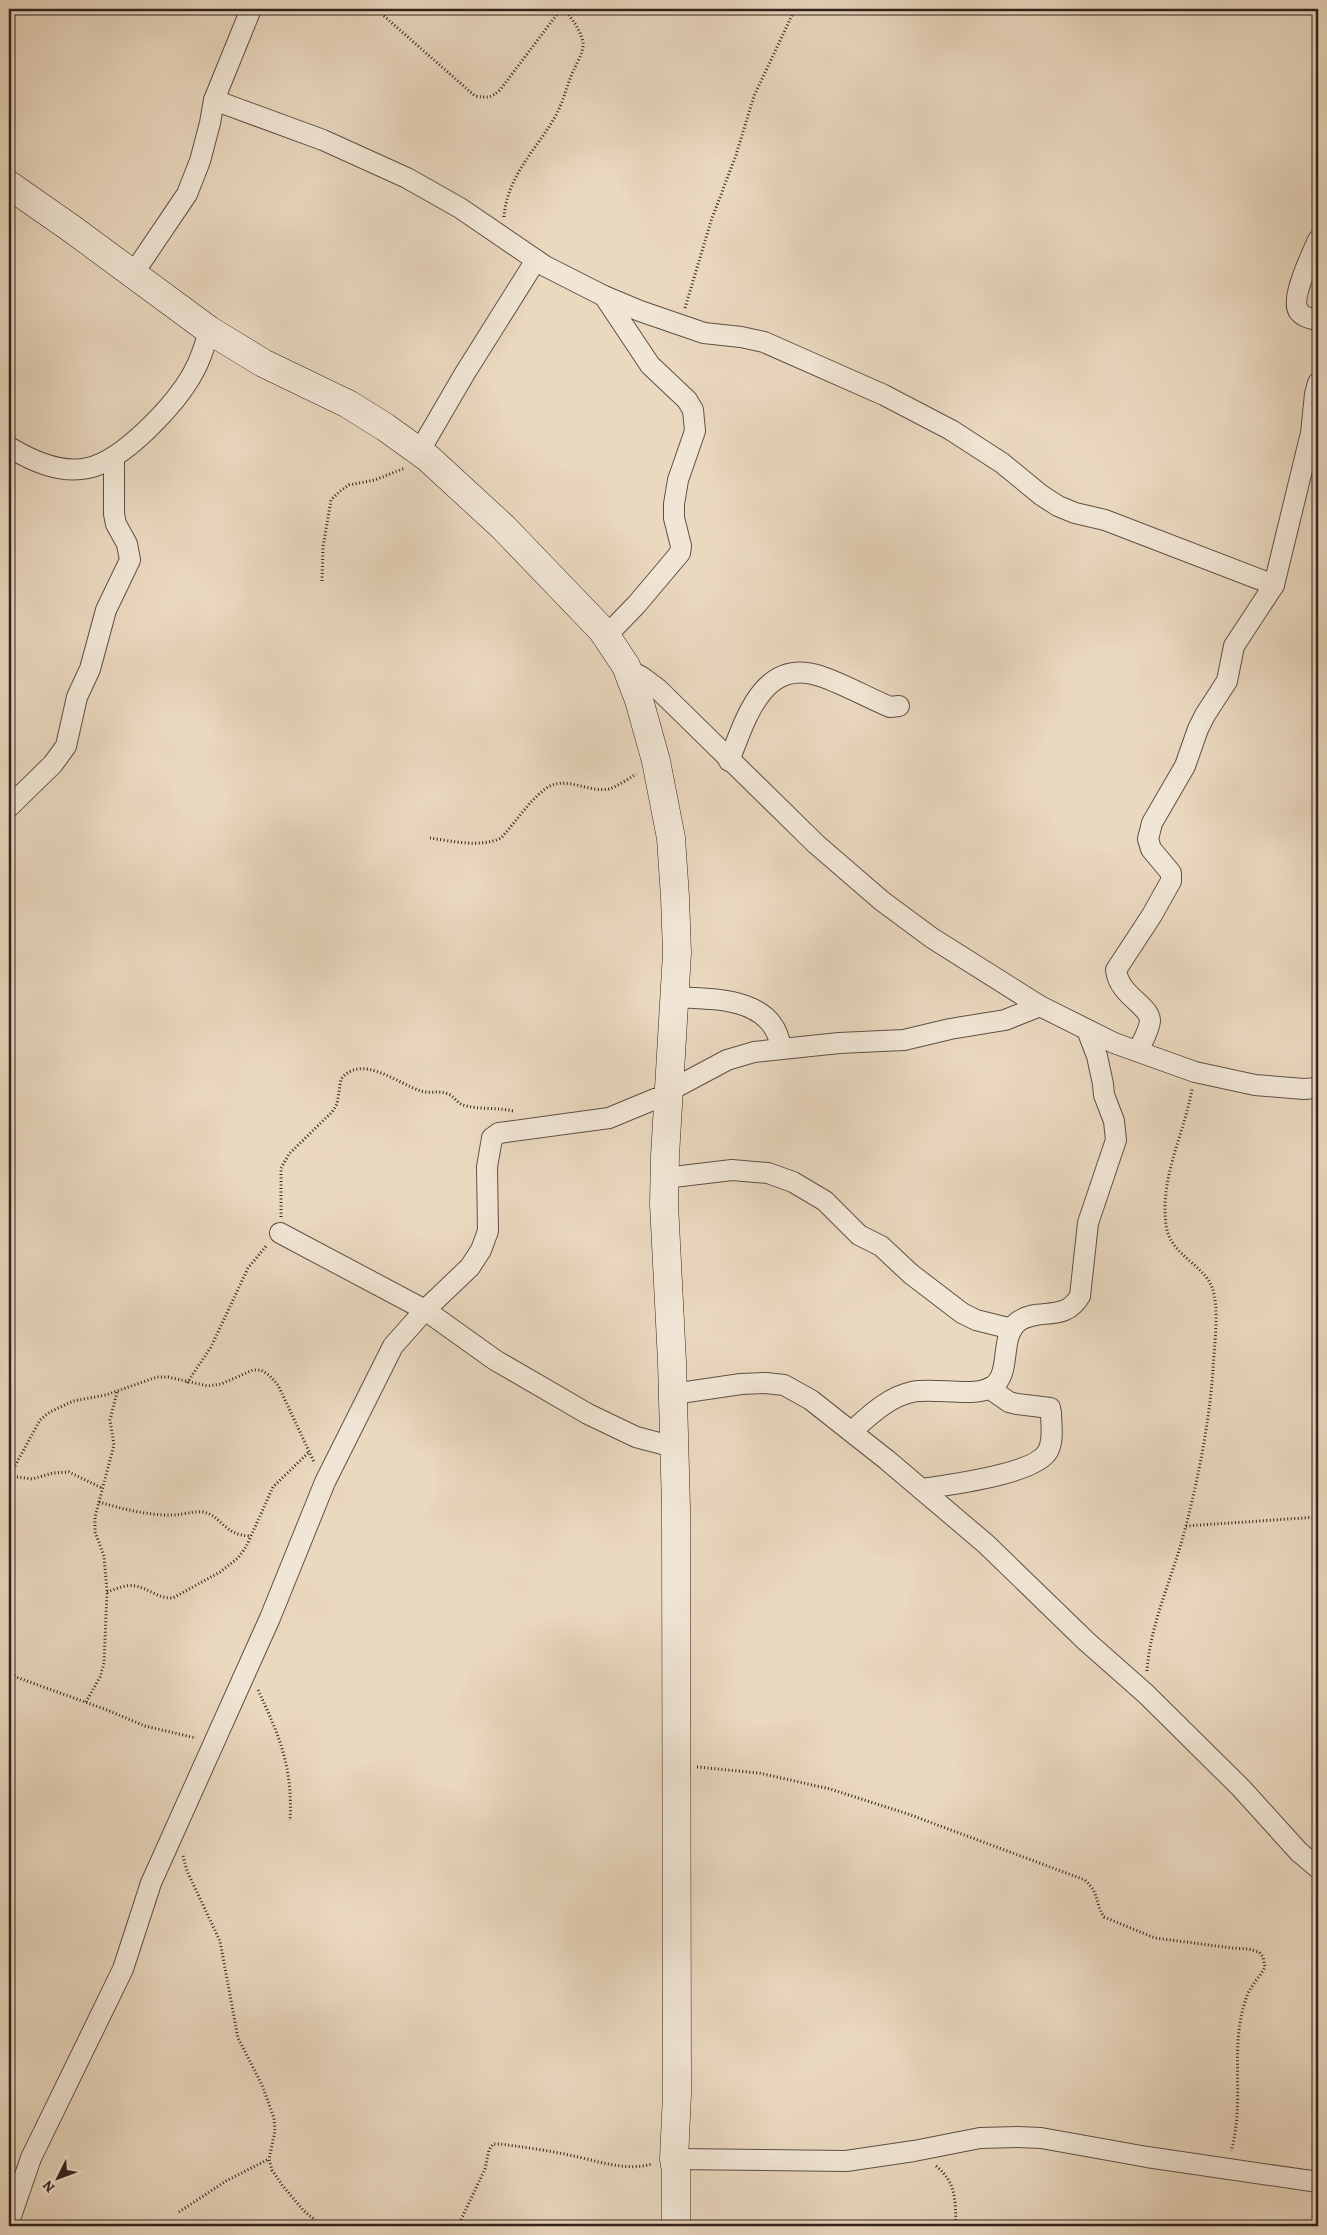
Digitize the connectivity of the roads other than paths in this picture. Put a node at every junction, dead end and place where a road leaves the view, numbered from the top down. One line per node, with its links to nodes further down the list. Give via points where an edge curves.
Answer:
1 (251, 9): 2 (street)
2 (214, 100): 5 (street, via 323,140 407,178 460,208); 6 (street, via 200,161 187,194)
3 (9, 186): 6 (street)
4 (1318, 240): 8 (street, via 1296,303 1298,312)
5 (536, 260): 7 (street); 12 (street, via 465,373)
6 (133, 274): 9 (street)
7 (604, 296): 14 (street, via 704,333 741,337 773,346 884,395 951,430 1002,463 1058,506 1105,520); 15 (street, via 650,365 688,400 695,419 695,431 678,480 674,504 680,553)
8 (1318, 320)
9 (209, 330): 12 (street, via 264,363 348,404); 13 (street, via 204,352 176,397)
10 (1318, 383): 14 (street, via 1311,433)
11 (9, 448): 13 (street, via 48,466 72,470 87,469)
12 (423, 455): 15 (street, via 510,534)
13 (114, 458): 19 (street, via 114,514 129,549 130,560 106,610 90,669 77,697 66,746 54,764)
14 (1274, 585): 24 (street, via 1234,646 1226,681 1198,729 1185,766 1152,823 1148,839 1151,849 1171,873 1170,881 1116,970 1117,980 1128,995 1149,1014 1150,1022)
15 (606, 636): 16 (street)
16 (627, 669): 18 (street, via 658,689); 20 (street, via 656,761 671,838 677,953)
17 (899, 706): 18 (street, via 890,707 818,675 797,673 782,676 766,685 758,696)
18 (729, 761): 21 (street, via 816,844 882,901 932,938)
19 (9, 807)
20 (675, 997): 23 (street, via 715,999 764,1014 777,1030); 26 (street)
21 (1040, 1006): 22 (street); 23 (street, via 1005,1020 918,1038)
22 (1087, 1030): 24 (street); 30 (street, via 1114,1121 1116,1140 1088,1223 1080,1296 1067,1310 1031,1316)
23 (781, 1049): 26 (street, via 727,1060)
24 (1138, 1051): 25 (street, via 1195,1072 1255,1085)
25 (1318, 1088)
26 (669, 1094): 27 (street); 29 (street, via 608,1118 495,1135 490,1142 488,1167 488,1231 481,1250 470,1267)
27 (665, 1178): 30 (street, via 732,1170 768,1173 793,1182 825,1201 860,1236 881,1246 962,1313 990,1325); 32 (street)
28 (280, 1233): 29 (street)
29 (425, 1310): 34 (street, via 494,1360 588,1414 636,1437); 39 (street, via 393,1346 325,1482 248,1669 151,1883 123,1969 31,2158)
30 (1012, 1329): 31 (street, via 999,1379)
31 (989, 1388): 33 (street, via 911,1392 886,1403); 35 (street, via 1009,1402 1050,1408 1048,1452 1024,1468)
32 (672, 1394): 33 (street, via 741,1384 784,1386 811,1400); 34 (street)
33 (852, 1431): 35 (street)
34 (674, 1447): 37 (street)
35 (921, 1489): 36 (street, via 986,1544 1146,1694)
36 (1318, 1868)
37 (674, 2158): 38 (street, via 846,2161 980,2138 1041,2138); 40 (street)
38 (1318, 2182)
39 (9, 2222)
40 (676, 2226)

